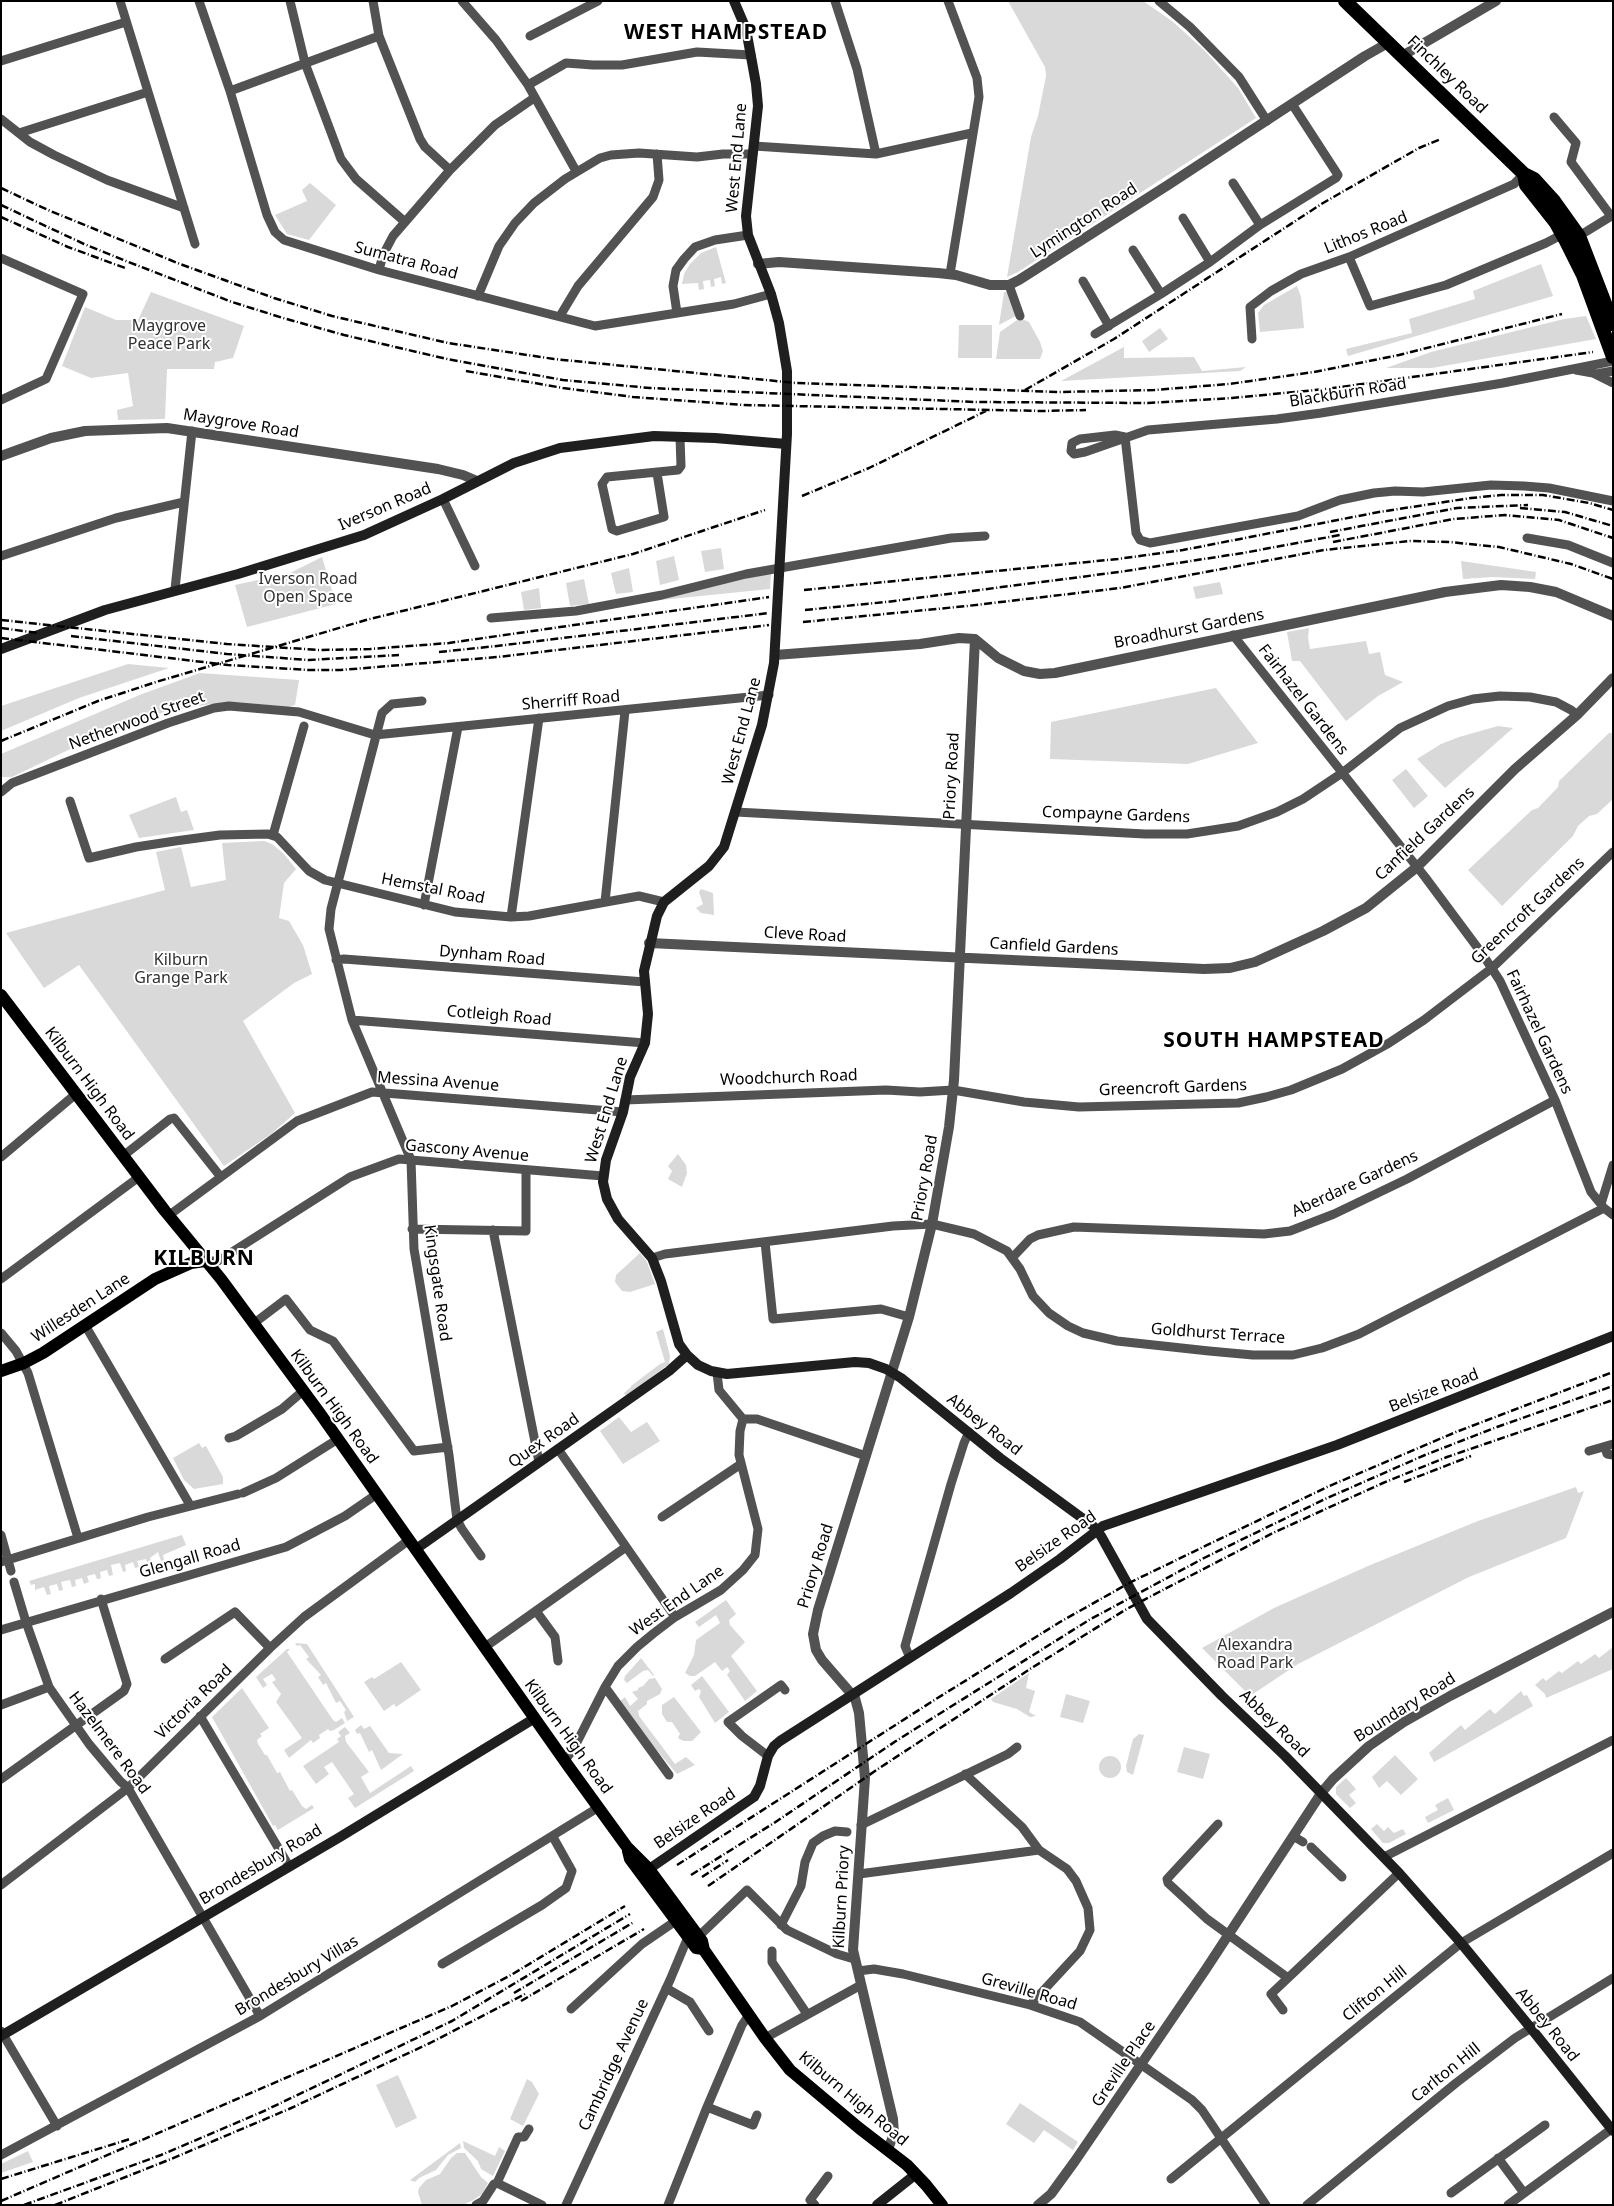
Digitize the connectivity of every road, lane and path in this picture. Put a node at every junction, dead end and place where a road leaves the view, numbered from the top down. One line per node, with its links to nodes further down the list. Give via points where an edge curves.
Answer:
1 (120, 1): 13 (street)
2 (199, 1): 22 (street, Sumatra Road)
3 (290, 1): 20 (street)
4 (373, 1): 14 (street)
5 (462, 1): 21 (street, via 496,40)
6 (598, 1): 15 (street)
7 (734, 1): 17 (main road, West End Lane, via 746,29)
8 (835, 1): 33 (street, via 857,69)
9 (948, 1): 30 (street, via 979,84)
10 (1159, 1): 28 (street, via 1239,77)
11 (1345, 1): 16 (highway, Finchley Road)
12 (1496, 1): 18 (street)
13 (126, 22): 19 (street); 23 (street)
14 (379, 36): 20 (street); 34 (street, via 420,139)
15 (530, 36)
16 (1388, 43): 18 (highway, Finchley Road); 25 (street, Lymington Road)
17 (751, 55): 21 (street, via 697,52 622,65 566,63); 31 (main road, West End Lane, via 758,106)
18 (1402, 56): 36 (highway, Finchley Road)
19 (1, 61)
20 (305, 63): 22 (street); 41 (street, via 341,159 356,179)
21 (528, 85): 24 (street)
22 (230, 91): 51 (street, Sumatra Road, via 263,203 275,232 284,240)
23 (148, 92): 29 (street); 38 (street)
24 (534, 98): 34 (street, via 495,125); 35 (street)
25 (1292, 104): 28 (street, Lymington Road); 42 (street, via 1338,175)
26 (1554, 117): 40 (street, via 1576,143 1571,162)
27 (1, 119): 29 (street)
28 (1267, 120): 54 (street, Lymington Road)
29 (19, 133): 38 (street, via 46,151 107,180)
30 (972, 133): 33 (street); 52 (street)
31 (754, 150): 32 (street, via 697,157); 33 (street); 44 (main road, West End Lane, via 746,216)
32 (657, 154): 35 (street, via 611,155); 59 (street, via 659,180 653,197 578,286)
33 (876, 154)
34 (450, 170): 41 (street)
35 (576, 171): 57 (street, via 534,203 515,223 499,246)
36 (1524, 174): 43 (highway, Finchley Road, via 1534,179); 47 (street, Lithos Road, via 1514,184)
37 (1233, 183): 42 (street)
38 (184, 208): 45 (street)
39 (1183, 218): 49 (street)
40 (1611, 219): 43 (street)
41 (404, 222): 51 (street, via 388,245)
42 (1260, 225): 49 (street)
43 (1572, 233): 47 (street, via 1446,285 1370,306); 61 (highway, Finchley Road); 65 (highway, Finchley Road, via 1583,275)
44 (748, 235): 50 (main road, West End Lane); 58 (street, via 695,247 684,259 676,270)
45 (195, 244)
46 (1133, 250): 56 (street)
47 (1348, 257): 64 (street, Lithos Road, via 1301,274 1254,303 1249,312)
48 (1, 258): 70 (street, via 83,294 46,379)
49 (1210, 262): 56 (street)
50 (758, 264): 52 (street, via 779,262); 55 (main road, West End Lane)
51 (379, 270): 57 (street, Sumatra Road)
52 (950, 274): 54 (street, via 990,285)
53 (1083, 282): 62 (street)
54 (1010, 285): 60 (street)
55 (770, 294): 58 (street, Sumatra Road, via 734,304); 74 (main road, West End Lane, via 783,343 786,371)
56 (1161, 294): 62 (street)
57 (478, 296): 59 (street, Sumatra Road)
58 (677, 313): 59 (street, Sumatra Road, via 595,326)
59 (560, 316)
60 (1020, 316)
61 (1613, 324)
62 (1109, 326): 63 (street)
63 (1095, 334)
64 (1252, 339)
65 (1613, 359): 66 (street, Blackburn Road)
66 (1576, 370): 68 (street, Blackburn Road); 73 (street, Blackburn Road, via 1356,408 1277,419 1148,430)
67 (1613, 370): 68 (street, Blackburn Road)
68 (1593, 374): 69 (street, Blackburn Road)
69 (1613, 383)
70 (1, 400)
71 (192, 431): 75 (street, Maygrove Road, via 167,428 85,431 51,438); 77 (street, Maygrove Road, via 438,469); 79 (street)
72 (680, 437): 74 (main road, Iverson Road); 76 (street, via 681,466 678,470); 77 (main road, Iverson Road, via 654,436 560,448 514,463)
73 (1125, 437): 73 (street, Blackburn Road, via 1085,452 1074,454 1071,450 1072,443 1080,439); 80 (street, via 1136,532 1140,540 1150,543 1298,516 1340,500 1395,490 1423,492 1491,485 1515,486 1549,488)
74 (786, 444): 86 (main road, West End Lane)
75 (1, 456)
76 (657, 473): 76 (street, via 607,477 602,484 612,529 617,531 664,518)
77 (478, 481): 78 (main road, Iverson Road)
78 (443, 499): 85 (street); 87 (main road, Iverson Road, via 364,535 238,574)
79 (184, 502): 83 (street, via 116,518); 87 (street)
80 (1613, 502)
81 (985, 536): 86 (street, via 952,538)
82 (1527, 538): 84 (street, via 1568,545)
83 (1, 556)
84 (1613, 563)
85 (475, 566)
86 (779, 568): 89 (street, via 576,612); 93 (main road, West End Lane)
87 (176, 589): 92 (main road, Iverson Road, via 106,610)
88 (1613, 616): 90 (street, Broadhurst Gardens, via 1556,592 1501,586 1445,592)
89 (490, 618)
90 (1233, 635): 91 (street, Broadhurst Gardens, via 1040,674 1024,671 998,658); 103 (street, Fairhazel Gardens)
91 (975, 639): 93 (street); 107 (street, Priory Road)
92 (1, 649)
93 (775, 655): 95 (main road, West End Lane)
94 (1613, 678): 98 (street, Canfield Gardens)
95 (769, 695): 97 (street, Sherriff Road); 106 (main road, West End Lane)
96 (422, 701): 102 (street, Kingsgate Road, via 392,704 386,708)
97 (625, 711): 99 (street, Sherriff Road); 112 (street)
98 (1577, 715): 103 (street, Compayne Gardens, via 1556,702 1530,697 1473,699 1435,711 1400,728); 110 (street, Canfield Gardens, via 1515,769)
99 (539, 718): 101 (street, Sherriff Road); 115 (street)
100 (304, 726): 108 (street)
101 (458, 727): 102 (street, Sherriff Road); 114 (street)
102 (375, 735): 104 (street, Netherwood Street, via 299,712 229,706 214,708 12,783); 111 (street, Kingsgate Road)
103 (1342, 774): 107 (street, Compayne Gardens, via 1278,812 1238,826 1211,831 1145,834); 110 (street, Fairhazel Gardens)
104 (1, 792)
105 (70, 801): 108 (street, via 89,858 175,841)
106 (736, 812): 107 (street, Compayne Gardens); 113 (main road, West End Lane, via 719,856)
107 (965, 824): 117 (street, Priory Road)
108 (273, 835): 111 (street, Hemstal Road, via 309,871)
109 (1613, 852): 119 (street, Greencroft Gardens)
110 (1417, 867): 117 (street, Canfield Gardens, via 1366,908 1278,952 1230,968); 119 (street, Fairhazel Gardens)
111 (337, 884): 114 (street, Hemstal Road); 118 (street, Kingsgate Road, via 329,918)
112 (605, 902): 113 (street, Hemstal Road, via 639,896); 115 (street, Hemstal Road)
113 (664, 902): 116 (main road, West End Lane)
114 (424, 905): 115 (street, Hemstal Road, via 468,914)
115 (511, 917)
116 (650, 942): 117 (street, Cleve Road); 120 (main road, West End Lane)
117 (959, 957): 124 (street, Priory Road)
118 (336, 960): 120 (street, Dynham Road); 122 (street, Kingsgate Road)
119 (1492, 968): 124 (street, Greencroft Gardens, via 1389,1043 1342,1069 1266,1097 1238,1103 1079,1107); 128 (street, Fairhazel Gardens)
120 (645, 982): 123 (main road, West End Lane, via 648,1014)
121 (2, 997): 126 (main road, Kilburn High Road)
122 (352, 1020): 123 (street, Cotleigh Road); 125 (street, Kingsgate Road)
123 (645, 1043): 127 (main road, West End Lane, via 630,1077)
124 (953, 1090): 127 (street, Woodchurch Road, via 848,1090); 141 (street, Priory Road)
125 (382, 1091): 129 (street, Messina Avenue); 132 (street, Kingsgate Road); 135 (street, Messina Avenue, via 341,1102 297,1121)
126 (77, 1093): 130 (main road, Kilburn High Road); 131 (street)
127 (625, 1100): 129 (main road, West End Lane)
128 (1555, 1100): 138 (street, Fairhazel Gardens, via 1591,1192); 146 (street, Aberdare Gardens, via 1407,1179 1290,1231 1264,1234 1074,1227 1038,1235)
129 (623, 1112): 136 (main road, West End Lane)
130 (123, 1156): 135 (street, via 174,1118); 137 (main road, Kilburn High Road)
131 (1, 1157)
132 (411, 1160): 134 (street, Gascony Avenue); 142 (street, Kingsgate Road); 147 (street, Gascony Avenue, via 399,1159 350,1177 218,1262)
133 (1613, 1165): 138 (street)
134 (526, 1170): 136 (street, Gascony Avenue); 143 (street, via 526,1231)
135 (220, 1176): 140 (street, Messina Avenue)
136 (603, 1176): 145 (main road, West End Lane, via 611,1208)
137 (139, 1177): 140 (main road, Kilburn High Road); 148 (street)
138 (1602, 1206): 139 (street, Fairhazel Gardens); 146 (street, Goldhurst Terrace, via 1359,1334 1322,1348 1293,1354 1253,1355 1199,1350 1117,1341 1083,1333 1049,1313 1033,1296)
139 (1613, 1215)
140 (168, 1216): 147 (main road, Kilburn High Road)
141 (932, 1224): 144 (street, Goldhurst Terrace); 146 (street, Goldhurst Terrace, via 986,1238 1008,1251); 149 (street, Priory Road)
142 (412, 1229): 143 (street); 165 (street, Kingsgate Road)
143 (493, 1230): 170 (street)
144 (765, 1242): 145 (street, Goldhurst Terrace); 149 (street, via 773,1319 881,1309)
145 (652, 1258): 154 (main road, West End Lane, via 677,1340)
146 (1012, 1258)
147 (205, 1261): 150 (main road, Kilburn High Road); 151 (main road, Willesden Lane, via 191,1262 155,1279)
148 (1, 1279)
149 (909, 1317): 157 (street, Priory Road)
150 (253, 1324): 159 (main road, Kilburn High Road); 165 (street, via 286,1299 310,1330 333,1341 414,1451)
151 (85, 1325): 155 (main road, Willesden Lane); 173 (street)
152 (1, 1333): 155 (street)
153 (1613, 1336): 176 (main road, Belsize Road, via 1337,1445 1118,1519)
154 (687, 1355): 158 (main road, Abbey Road, via 703,1368); 166 (main road, Quex Road)
155 (24, 1363): 156 (main road, Willesden Lane); 178 (street)
156 (1, 1370)
157 (892, 1372): 158 (main road, Abbey Road, via 876,1365 855,1362); 161 (main road, Abbey Road); 169 (street, Priory Road)
158 (717, 1373): 160 (street, via 719,1390)
159 (302, 1391): 162 (street, via 282,1409); 163 (main road, Kilburn High Road)
160 (743, 1418): 169 (street, via 757,1419); 171 (street, West End Lane, via 739,1441)
161 (969, 1432): 176 (main road, Abbey Road); 193 (street, via 905,1646)
162 (228, 1438)
163 (338, 1439): 172 (main road, Kilburn High Road); 173 (street, via 276,1478 240,1493)
164 (1609, 1445): 167 (street); 168 (street, via 1607,1454)
165 (448, 1447): 175 (street, Kingsgate Road)
166 (558, 1449): 170 (main road, Quex Road); 180 (street)
167 (1589, 1451)
168 (1613, 1455)
169 (866, 1456): 199 (street, Priory Road, via 813,1634 822,1660)
170 (539, 1462): 175 (main road, Quex Road)
171 (741, 1464): 174 (street); 188 (street, West End Lane, via 758,1529 755,1555 721,1590)
172 (377, 1494): 179 (main road, Kilburn High Road); 185 (street, Glengall Road, via 345,1516 286,1547)
173 (190, 1505): 178 (street)
174 (662, 1517)
175 (457, 1520): 179 (main road, Quex Road); 181 (street)
176 (1097, 1531): 193 (main road, Belsize Road, via 1053,1564); 212 (main road, Abbey Road, via 1142,1611 1197,1670)
177 (1, 1535): 182 (street)
178 (78, 1538): 182 (street)
179 (412, 1544): 191 (main road, Kilburn High Road); 192 (street, Victoria Road, via 304,1617)
180 (626, 1547): 186 (street); 188 (street)
181 (481, 1556)
182 (5, 1561): 183 (street)
183 (11, 1571)
184 (14, 1582): 189 (street, Hazelmere Road)
185 (102, 1599): 189 (street, Glengall Road); 203 (street, via 127,1684 119,1696)
186 (536, 1611): 191 (street); 195 (street, via 555,1637)
187 (1613, 1612): 212 (street, Boundary Road, via 1404,1722 1356,1756)
188 (675, 1618): 197 (street, West End Lane, via 637,1647 618,1666)
189 (26, 1622): 190 (street, Glengall Road); 196 (street, Hazelmere Road)
190 (1, 1630)
191 (484, 1647): 202 (main road, Kilburn High Road)
192 (270, 1648): 194 (street, via 235,1612); 201 (street, Victoria Road)
193 (910, 1658): 199 (main road, Belsize Road)
194 (164, 1659)
195 (558, 1660)
196 (49, 1687): 200 (street); 203 (street, Hazelmere Road)
197 (605, 1687): 207 (street, West End Lane); 209 (street)
198 (785, 1690): 206 (street, via 781,1685 728,1722)
199 (851, 1693): 206 (main road, Belsize Road, via 780,1741); 215 (street, Kilburn Priory, via 857,1703 863,1742)
200 (1, 1705)
201 (200, 1716): 211 (street, Victoria Road); 224 (street)
202 (535, 1718): 207 (main road, Kilburn High Road); 224 (main road, Brondesbury Road)
203 (77, 1726): 210 (street); 211 (street, Hazelmere Road)
204 (1613, 1740): 223 (street)
205 (1017, 1747): 208 (street)
206 (768, 1756): 227 (main road, Belsize Road, via 754,1797)
207 (565, 1760): 213 (main road, Kilburn High Road)
208 (965, 1774): 215 (street); 221 (street, via 1022,1827)
209 (669, 1775)
210 (1, 1779)
211 (128, 1788): 229 (street, Victoria Road); 230 (street, Hazelmere Road)
212 (1322, 1792): 217 (street, Boundary Road); 223 (main road, Abbey Road)
213 (599, 1808): 218 (street, Brondesbury Villas); 227 (main road, Kilburn High Road, via 627,1846 630,1859)
214 (1218, 1824): 233 (street, via 1167,1879 1171,1888)
215 (861, 1825): 226 (street, Kilburn Priory)
216 (848, 1832): 232 (street, via 835,1831 813,1844 805,1862 801,1886)
217 (1293, 1836): 219 (street); 233 (street, Boundary Road)
218 (553, 1837): 238 (street, via 572,1871 566,1888); 249 (street, Brondesbury Villas)
219 (1302, 1842)
220 (1311, 1847): 228 (street)
221 (1039, 1850): 226 (street); 244 (street, via 1067,1869 1076,1881 1088,1908 1090,1930 1080,1952)
222 (1613, 1853): 235 (street, Clifton Hill)
223 (1384, 1857): 225 (main road, Abbey Road)
224 (289, 1866): 230 (main road, Brondesbury Road)
225 (1399, 1873): 235 (main road, Abbey Road); 240 (street)
226 (859, 1874): 237 (street, Kilburn Priory)
227 (650, 1876): 231 (main road, Kilburn High Road)
228 (1342, 1877)
229 (1, 1885)
230 (202, 1918): 249 (street, Hazelmere Road); 252 (main road, Brondesbury Road)
231 (680, 1918): 234 (main road); 245 (street, via 642,1944)
232 (781, 1926): 234 (street, via 747,1890); 237 (street)
233 (1228, 1935): 240 (street); 254 (street, Greville Place)
234 (693, 1936): 243 (street, Cambridge Avenue); 248 (main road, Kilburn High Road, via 696,1948 703,1949)
235 (1461, 1943): 250 (main road, Abbey Road); 261 (street, Clifton Hill)
236 (772, 1951): 247 (street, via 772,1962)
237 (854, 1959): 239 (street, Kilburn Priory)
238 (442, 1964)
239 (858, 1971): 242 (street, Kilburn Priory); 244 (street, Greville Road, via 885,1970)
240 (1288, 1978): 246 (street, via 1271,1994)
241 (1613, 1978): 250 (street, Carlton Hill)
242 (861, 1985): 247 (street); 262 (street, Kilburn Priory, via 893,2119 894,2134)
243 (666, 1988): 251 (street, via 690,2002); 273 (street, Cambridge Avenue)
244 (1030, 2005): 254 (street, Greville Road, via 1080,2022)
245 (571, 2009)
246 (1284, 2010)
247 (807, 2014): 253 (street)
248 (749, 2015): 253 (main road, Kilburn High Road); 255 (street)
249 (260, 2016): 258 (street, Brondesbury Villas)
250 (1530, 2027): 260 (main road, Abbey Road); 280 (street, Carlton Hill, via 1456,2082)
251 (710, 2031)
252 (2, 2034): 258 (street)
253 (765, 2038): 262 (main road, Kilburn High Road, via 790,2070)
254 (1142, 2064): 261 (street, Greville Road, via 1192,2100); 278 (street, Greville Place, via 1055,2188)
255 (707, 2106): 256 (street, via 753,2125); 274 (street)
256 (757, 2115)
257 (1545, 2125): 264 (street)
258 (57, 2126): 263 (street, Brondesbury Villas)
259 (529, 2129): 268 (street, via 518,2138)
260 (1612, 2129): 270 (street)
261 (1221, 2138): 267 (street, Clifton Hill); 279 (street, Greville Road)
262 (883, 2145): 265 (main road, Kilburn High Road)
263 (1, 2155)
264 (1498, 2158): 269 (street); 270 (street)
265 (916, 2174): 276 (main road); 277 (main road, Kilburn High Road)
266 (828, 2176): 275 (street, via 810,2200)
267 (1171, 2179)
268 (497, 2183): 271 (street, via 484,2201); 272 (street)
269 (1451, 2193)
270 (1524, 2193): 281 (street)
271 (476, 2205)
272 (542, 2205)
273 (566, 2205)
274 (668, 2205)
275 (815, 2205)
276 (877, 2205)
277 (942, 2205)
278 (1038, 2205)
279 (1266, 2205)
280 (1306, 2205)
281 (1508, 2205)

